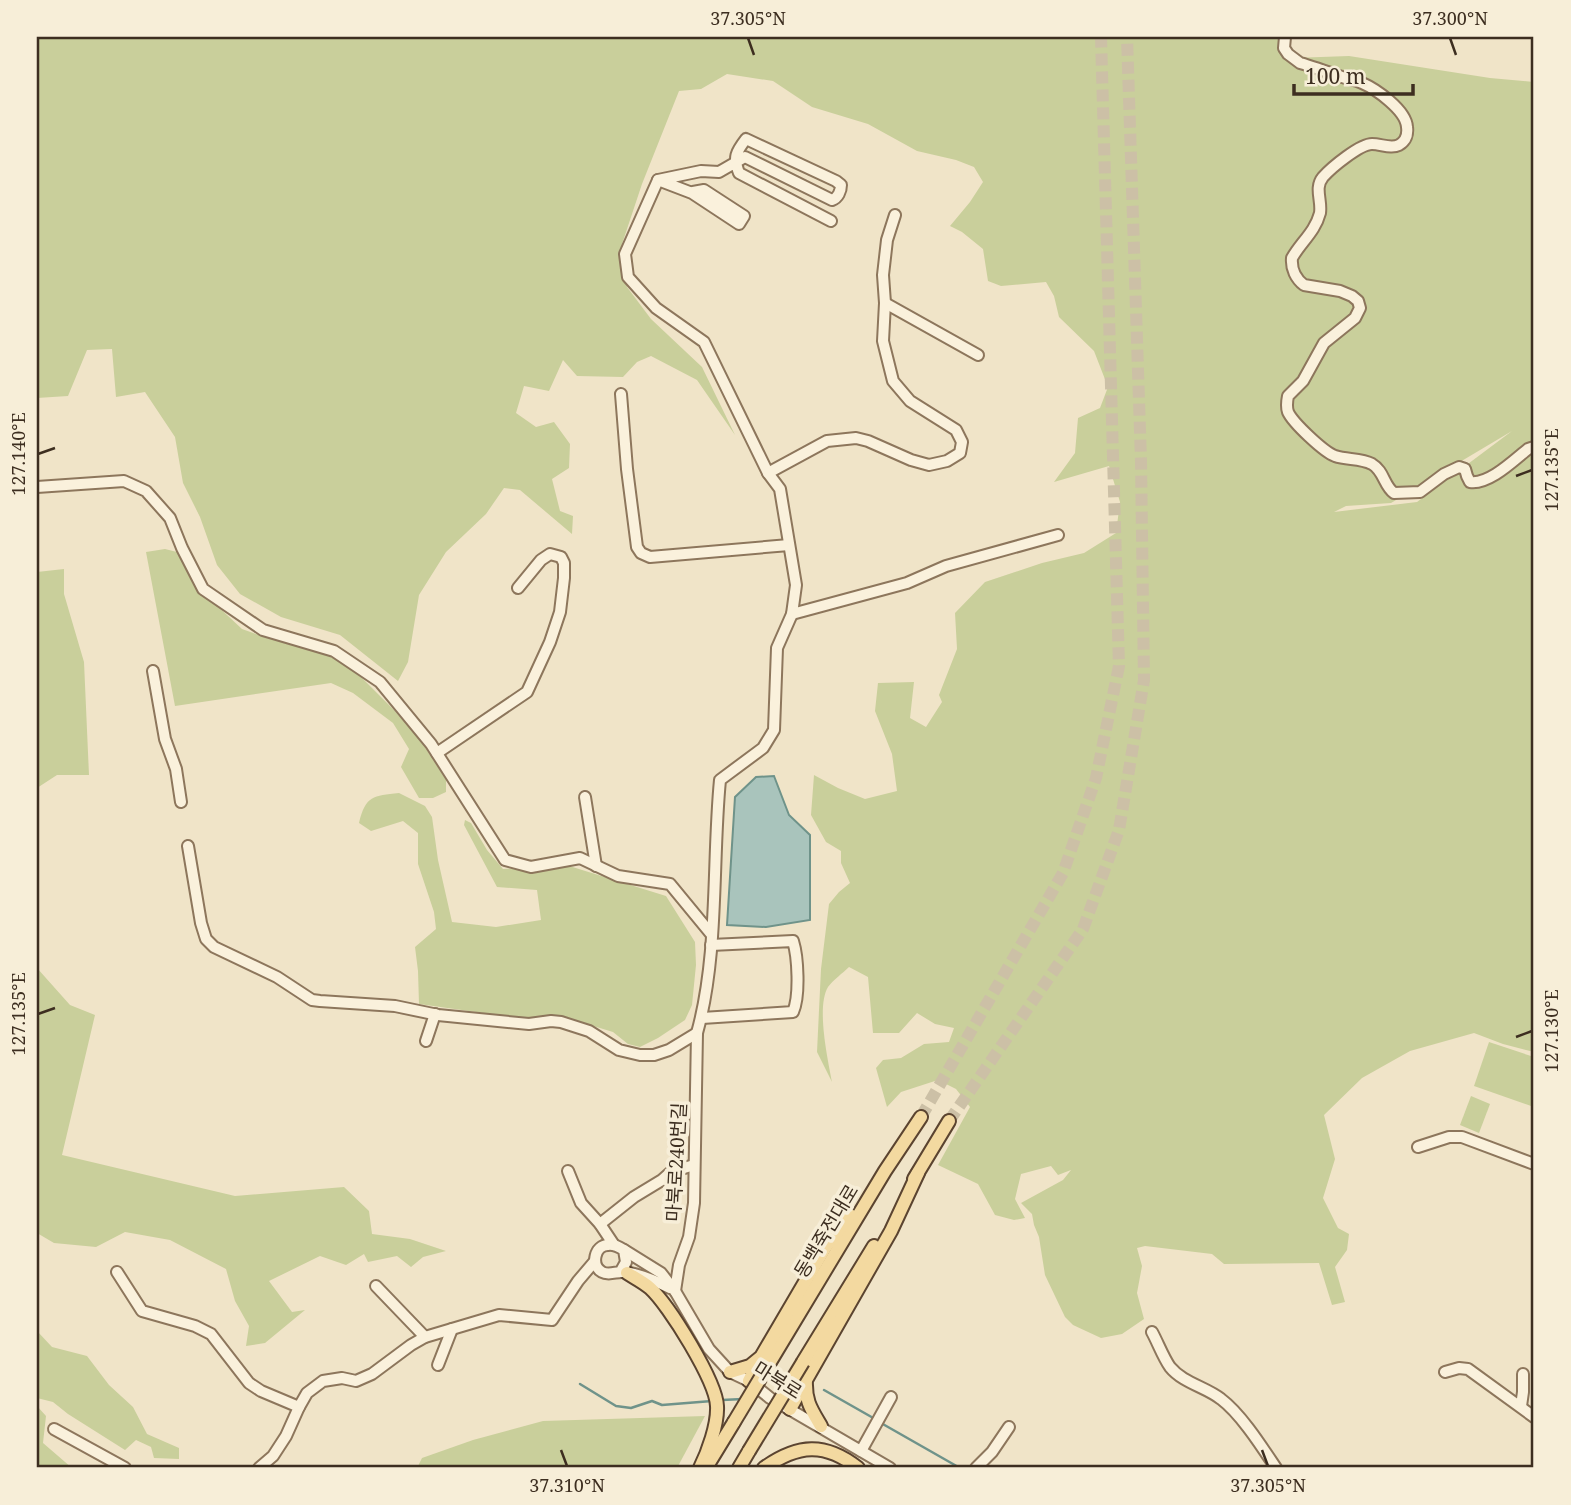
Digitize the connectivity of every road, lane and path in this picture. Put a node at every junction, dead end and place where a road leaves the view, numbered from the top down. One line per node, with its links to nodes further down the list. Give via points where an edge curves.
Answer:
1 (1284, 37): 10 (street, via 1284,47 1300,63 1370,87 1402,113 1408,131 1398,145 1360,148 1319,184 1320,213 1292,258 1293,271 1304,285 1347,294 1358,301 1360,309 1324,343 1303,381 1288,396 1290,415 1331,454 1374,465 1394,494 1420,492 1459,467 1476,483)
2 (735, 162): 2 (street, via 746,139 836,181 841,189 832,200 745,157); 3 (street, via 719,172); 6 (street, via 739,173)
3 (657, 180): 4 (street); 11 (street, via 625,254 628,277 656,309 704,342)
4 (692, 193)
5 (895, 215): 7 (street, via 887,240)
6 (831, 221)
7 (884, 303): 8 (street); 11 (street, via 883,341 893,381 910,401 956,430 962,442 960,453 929,465 856,438 827,441)
8 (978, 355)
9 (621, 394): 14 (street, via 630,495 641,553 650,557)
10 (1534, 447)
11 (768, 473): 14 (street, via 780,489)
12 (37, 487): 18 (street, via 124,481 146,491 170,518 203,589 263,630 334,650 380,682)
13 (1058, 535): 16 (street)
14 (789, 545): 16 (street, via 796,585)
15 (518, 589): 18 (street, via 541,560 550,554 561,557 560,612 527,692)
16 (792, 614): 23 (street, 마북로240번길, via 777,648 774,730 763,748 720,780)
17 (153, 671): 20 (street)
18 (437, 753): 22 (street, via 505,860 531,867 580,858)
19 (585, 797): 22 (street)
20 (181, 802)
21 (188, 846): 24 (street, via 201,923 214,947 277,977 312,1000)
22 (596, 866): 23 (street, via 618,876 670,884)
23 (712, 940): 25 (street, 마북로240번길); 25 (street, via 793,941 797,1003 793,1012)
24 (435, 1014): 26 (street, via 529,1024 561,1022 640,1055 670,1050); 27 (street)
25 (702, 1018): 26 (street, 마북로240번길)
26 (697, 1033): 32 (street, 마북로240번길)
27 (426, 1041)
28 (921, 1117): 45 (main road, 동백죽전대로)
29 (949, 1121): 34 (main road)
30 (1418, 1147): 31 (street, via 1462,1137)
31 (1534, 1164)
32 (694, 1166): 35 (street, via 671,1172); 41 (street, 마북로240번길, via 694,1203)
33 (568, 1171): 35 (street, via 581,1203)
34 (918, 1174): 51 (main road); 65 (main road, bridge)
35 (600, 1224): 36 (street)
36 (619, 1247): 37 (street, via 600,1247); 39 (street, via 626,1262); 41 (street, 마북로, via 661,1273)
37 (595, 1261): 39 (street, via 603,1273); 42 (street, via 552,1320 499,1315)
38 (117, 1272): 54 (street, via 142,1311 211,1334 249,1383)
39 (624, 1272): 41 (street, via 653,1279); 63 (main road, via 650,1288 666,1306 714,1388 718,1408)
40 (376, 1286): 44 (street)
41 (676, 1292): 48 (street, 마북로, via 709,1349)
42 (452, 1329): 44 (street); 46 (street)
43 (1152, 1332): 70 (street, via 1171,1368 1222,1399)
44 (425, 1337): 54 (street, via 356,1381 323,1381 307,1393)
45 (764, 1362): 48 (main road); 50 (main road); 64 (main road, bridge)
46 (438, 1365)
47 (1445, 1371): 53 (street, via 1468,1369)
48 (730, 1372): 50 (street, 마북로)
49 (1522, 1374): 53 (street)
50 (749, 1381): 55 (street, 마북로)
51 (806, 1381): 55 (main road); 57 (main road, via 808,1403)
52 (891, 1397): 60 (street)
53 (1521, 1406): 56 (street)
54 (299, 1407): 62 (street, via 273,1456)
55 (789, 1409): 57 (street, 마북로)
56 (1534, 1417)
57 (821, 1426): 60 (street, 마북로)
58 (1009, 1427): 69 (street)
59 (54, 1429): 61 (street)
60 (861, 1451): 68 (street, 마북로)
61 (125, 1468)
62 (259, 1468)
63 (700, 1468)
64 (706, 1468)
65 (739, 1468)
66 (764, 1468): 67 (main road, via 796,1451 811,1449 829,1451)
67 (858, 1468)
68 (890, 1468)
69 (976, 1468)
70 (1276, 1468)

